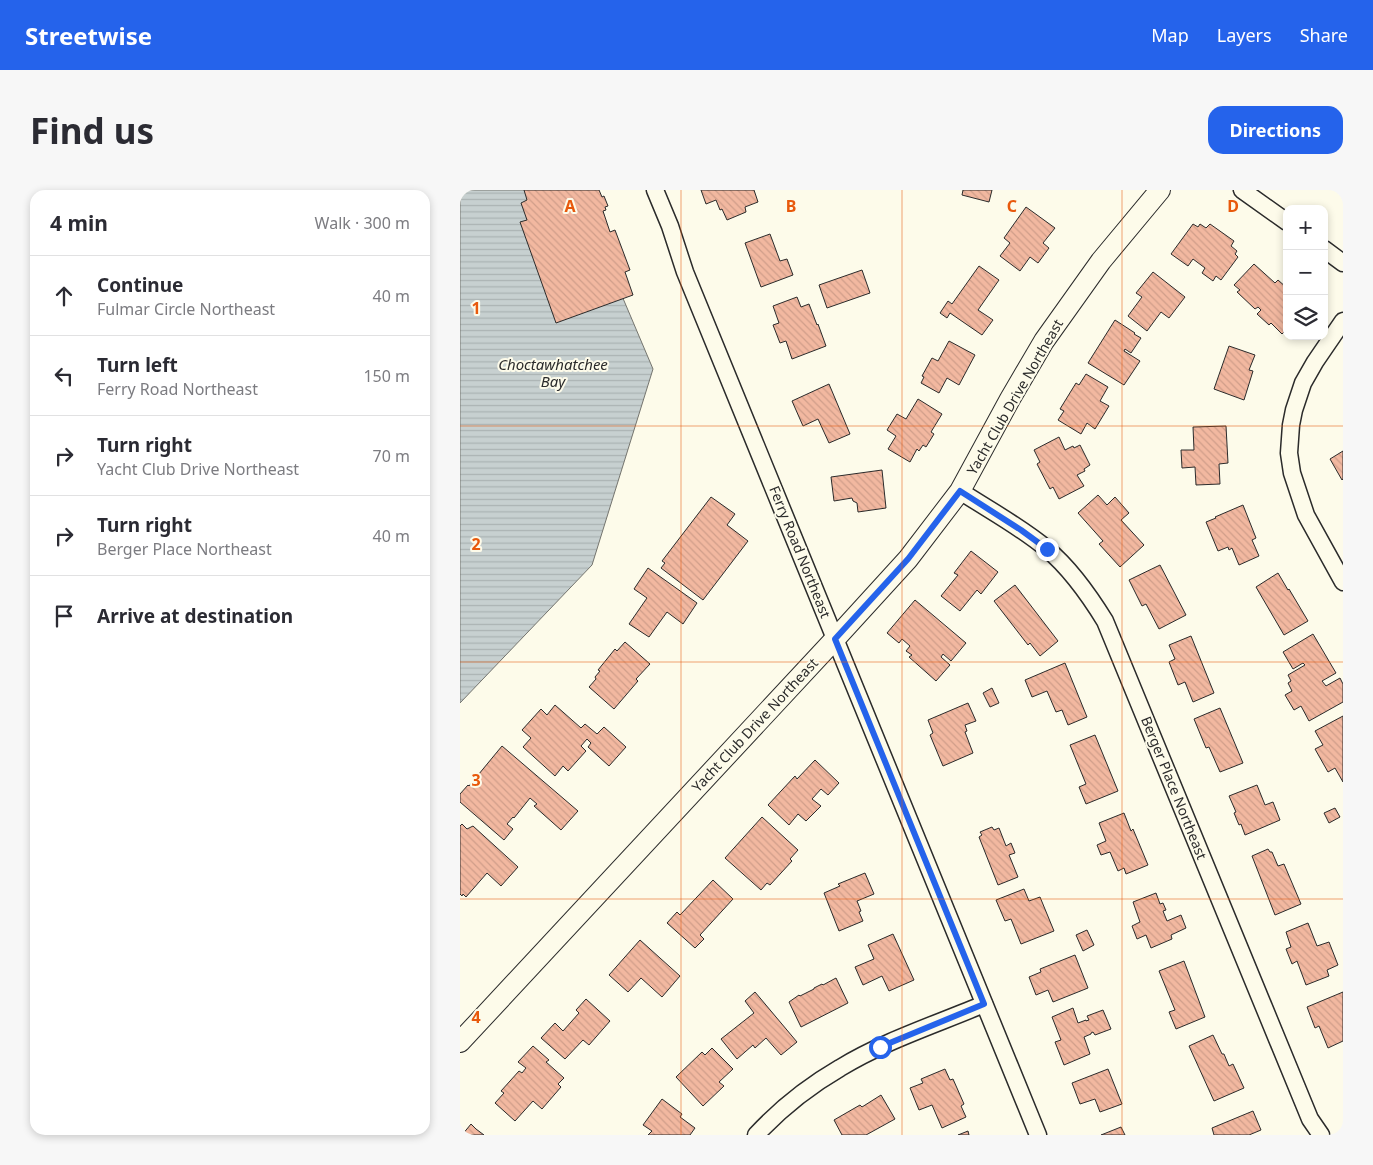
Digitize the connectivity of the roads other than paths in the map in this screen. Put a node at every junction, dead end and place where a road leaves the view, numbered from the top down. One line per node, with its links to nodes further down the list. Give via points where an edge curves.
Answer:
1 (655, 190): 10 (street, Ferry Road Northeast, via 685,272)
2 (1160, 190): 8 (street, Yacht Club Drive Northeast, via 1100,261 1044,341)
3 (1242, 190): 4 (street)
4 (1283, 219)
5 (1328, 253): 6 (street)
6 (1343, 263)
7 (1343, 321): 9 (street, via 1303,383 1291,425 1289,453 1306,515)
8 (960, 491): 10 (street, Yacht Club Drive Northeast, via 908,559); 15 (street, Berger Place Northeast, via 1047,549 1088,594 1104,621 1310,1119)
9 (1343, 582)
10 (835, 639): 11 (street, Ferry Road Northeast); 12 (street, Yacht Club Drive Northeast)
11 (984, 1004): 13 (street, via 880,1047 841,1067 788,1104); 14 (street, Ferry Road Northeast)
12 (460, 1042)
13 (756, 1135)
14 (1038, 1135)
15 (1321, 1135)

